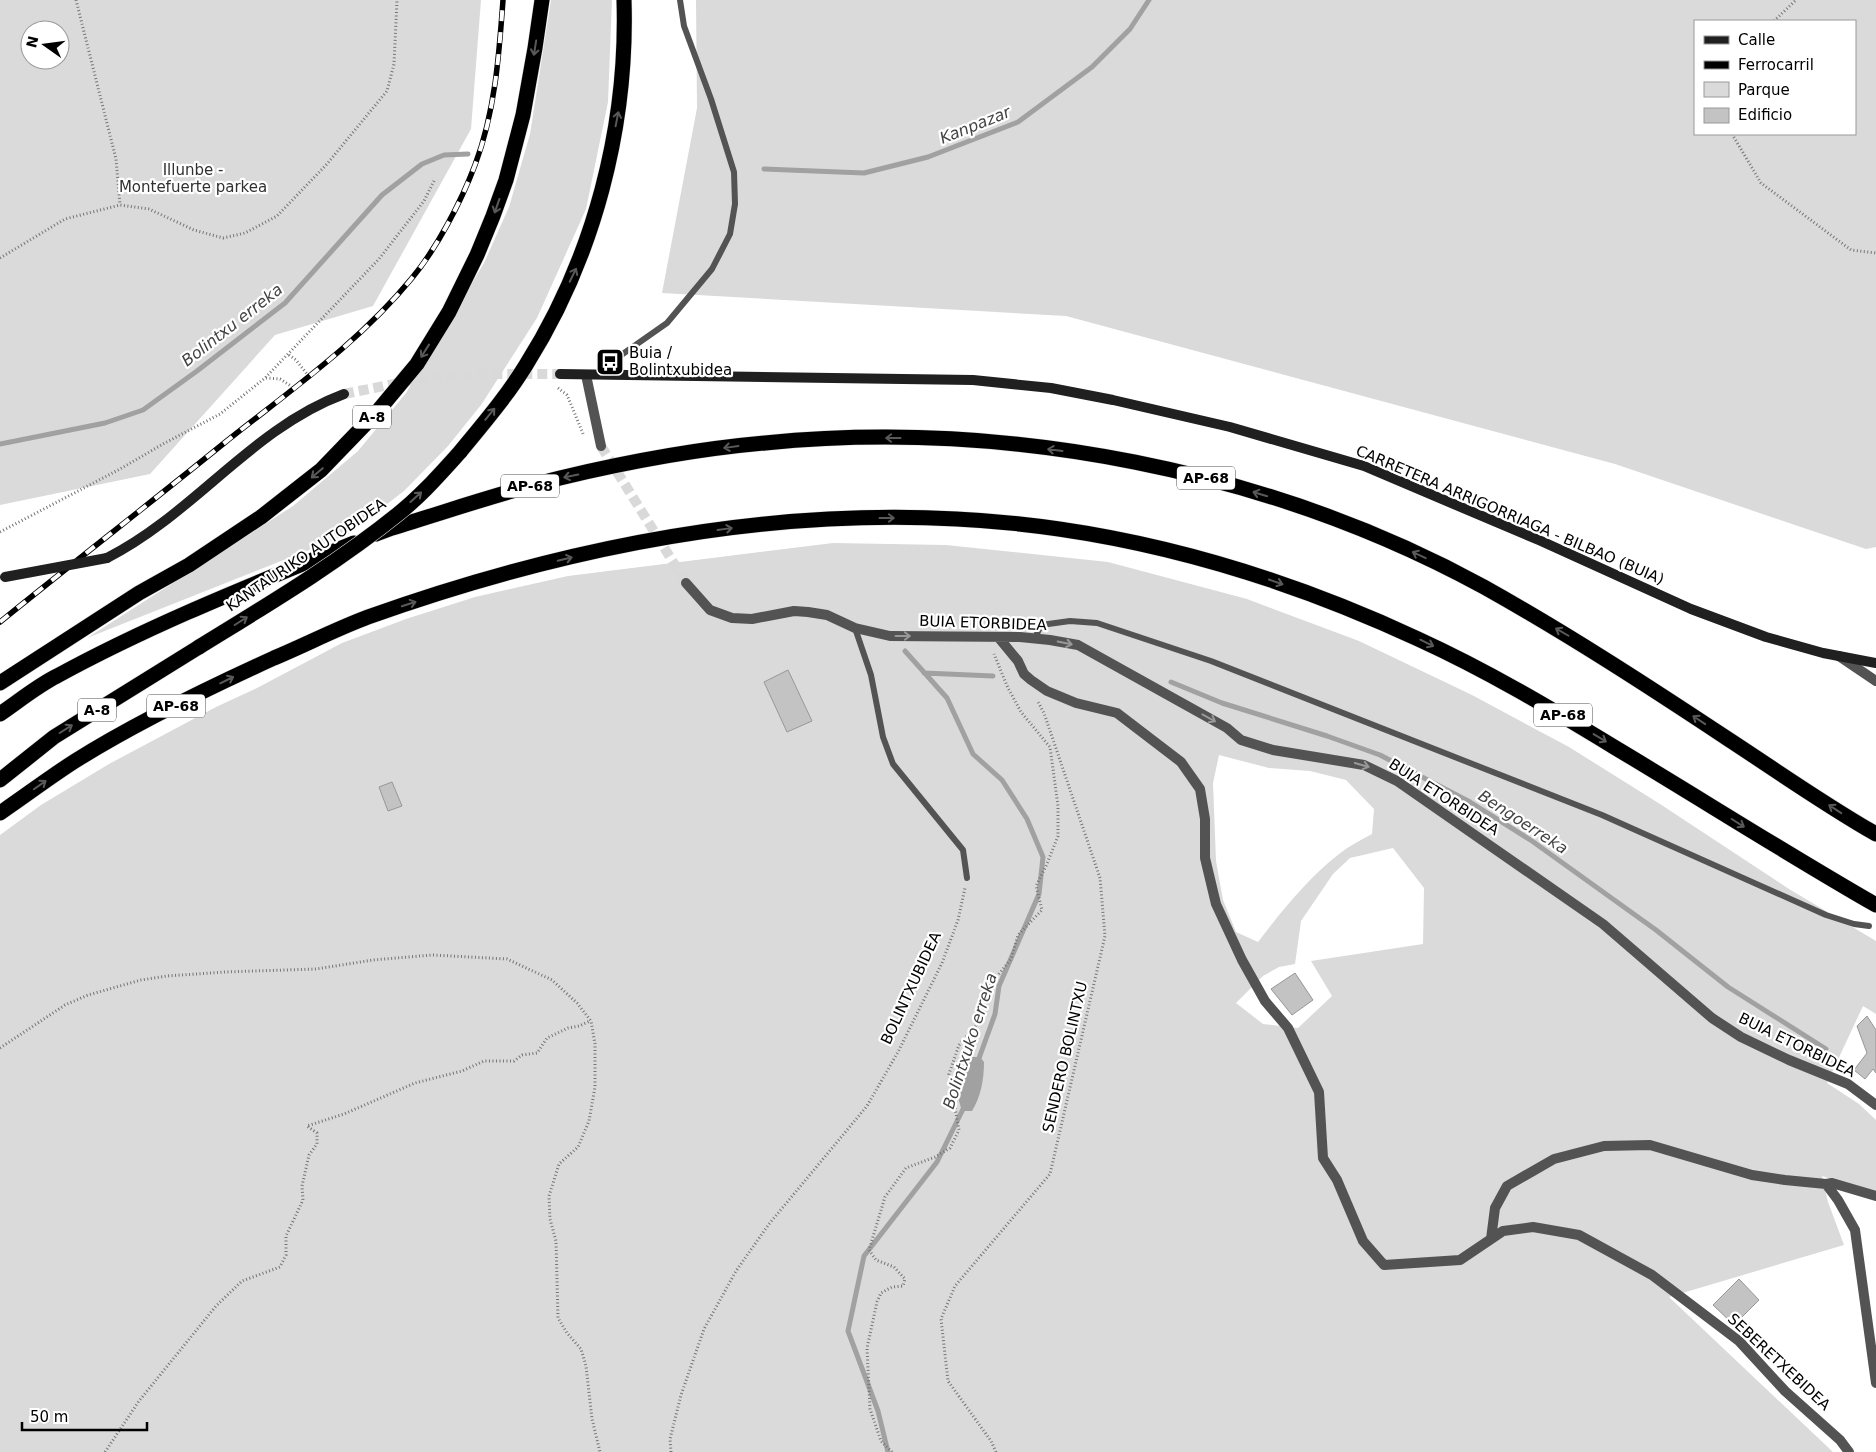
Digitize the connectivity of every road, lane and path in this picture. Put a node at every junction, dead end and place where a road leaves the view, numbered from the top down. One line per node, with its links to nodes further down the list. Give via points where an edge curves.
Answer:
1 (76, 0): 10 (path, via 116,159)
2 (397, 0): 10 (path, via 394,64 387,91 327,164 277,216 245,233 223,238 194,230 150,208)
3 (542, 0): 33 (highway, A-8, one-way to 33, via 522,115 503,189 477,255 449,312 417,364 377,412 321,470 261,517)
4 (624, 0): 36 (highway, KANTAURIKO AUTOBIDEA / A-8, one-way to 4, bridge, via 54,737 287,592 399,513 460,452 510,390 545,333 579,262 603,188 618,111)
5 (680, 0): 17 (lane, via 684,26 734,172 735,204 730,234 707,276 667,323 617,358)
6 (1796, 0): 7 (path)
7 (1775, 20)
8 (1733, 135): 11 (path, via 1761,183 1850,250)
9 (435, 179): 13 (path, via 424,201 380,259)
10 (120, 205): 12 (path, via 65,219)
11 (1876, 254)
12 (0, 258)
13 (288, 354): 14 (path); 18 (path)
14 (307, 374)
15 (560, 374): 16 (street, CARRETERA ARRIGORRIAGA - BILBAO (BUIA))
16 (586, 375): 17 (street, CARRETERA ARRIGORRIAGA - BILBAO (BUIA)); 23 (street)
17 (611, 375): 30 (street, CARRETERA ARRIGORRIAGA - BILBAO (BUIA), via 973,380 1051,388 1113,400 1230,427 1364,466 1691,609 1766,637)
18 (265, 378): 19 (path, via 280,379); 24 (path, via 220,414)
19 (291, 386)
20 (558, 387): 22 (path, via 567,395)
21 (344, 394): 25 (street, bridge, via 287,423 245,453 129,548 108,558)
22 (588, 443)
23 (601, 446)
24 (0, 532)
25 (3, 578)
26 (686, 583): 27 (street, via 710,610 732,618 752,619 794,611 808,612 827,615)
27 (855, 628): 28 (street, BUIA ETORBIDEA, one-way to 28, via 890,636); 39 (lane, via 871,675 883,737 893,764 962,850)
28 (999, 638): 29 (street, BUIA ETORBIDEA); 47 (street, SEBERETXEBIDEA, via 1031,680 1076,702 1117,712 1181,762 1200,789 1205,819 1205,858 1216,904 1265,1002 1288,1028 1319,1092 1323,1158 1337,1180 1363,1241 1384,1265 1460,1260); 52 (path, via 992,651 1008,688 1021,712 1050,747 1058,806 1058,836 1036,886 1042,910 1018,935 1011,959 990,985 984,1017 959,1045 949,1074 959,1130 950,1148 906,1168 885,1198 869,1250 876,1260 894,1267 905,1279 903,1286 881,1293 876,1302 868,1348 870,1410 881,1441)
29 (1035, 638): 41 (lane, via 1041,625 1070,621 1097,623 1211,661 1602,815 1826,915); 44 (street, BUIA ETORBIDEA, one-way to 44, via 1078,646 1242,740 1273,750 1364,764 1397,780 1603,924 1712,1018 1741,1037 1848,1084)
30 (1839, 656): 31 (street, CARRETERA ARRIGORRIAGA - BILBAO (BUIA)); 32 (street)
31 (1876, 663)
32 (1876, 681)
33 (0, 682)
34 (1034, 696): 53 (path, SENDERO BOLINTXU, via 1044,713 1100,878 1105,936 1050,1174 955,1286 941,1319 948,1381)
35 (0, 714): 38 (highway, AP-68, one-way to 35, via 1575,640 1481,586 1376,536 1291,504 1166,468 1067,451 934,438 828,438 764,443 664,457 498,495 392,528 238,591 55,677)
36 (0, 780)
37 (0, 813): 40 (highway, AP-68, one-way to 40, via 76,760 231,677 363,619 466,585 590,553 746,526 830,519 975,520 1060,529 1178,552 1230,566 1337,604 1417,638 1535,699)
38 (1876, 834)
39 (967, 878): 51 (path, BOLINTXUBIDEA, via 958,920 942,963 867,1106 769,1224 736,1271 704,1329 681,1395 670,1439)
40 (1876, 905)
41 (1869, 926)
42 (591, 1021): 43 (path, via 552,980 507,959 432,954 316,969 224,972 141,980 88,995 66,1005); 49 (path, via 547,1038 537,1053 522,1055 514,1061 484,1061 415,1083 344,1114 307,1126 317,1134 317,1144 309,1155 302,1186 303,1200 286,1236 286,1255 280,1267 242,1281 216,1306 139,1401); 50 (path, via 595,1044 595,1087 589,1121 578,1147 559,1164 549,1196 550,1219 556,1241 558,1318 581,1349)
43 (0, 1048)
44 (1876, 1105)
45 (1826, 1184): 46 (street); 47 (street, via 1752,1175 1650,1145 1604,1146 1554,1159 1507,1186 1495,1208); 48 (street, via 1855,1230)
46 (1876, 1196)
47 (1491, 1239): 54 (street, SEBERETXEBIDEA, via 1503,1232 1533,1227 1579,1235 1652,1275 1739,1341 1785,1391)
48 (1876, 1383)
49 (105, 1452)
50 (600, 1452)
51 (671, 1452)
52 (892, 1452)
53 (996, 1452)
54 (1849, 1452)

